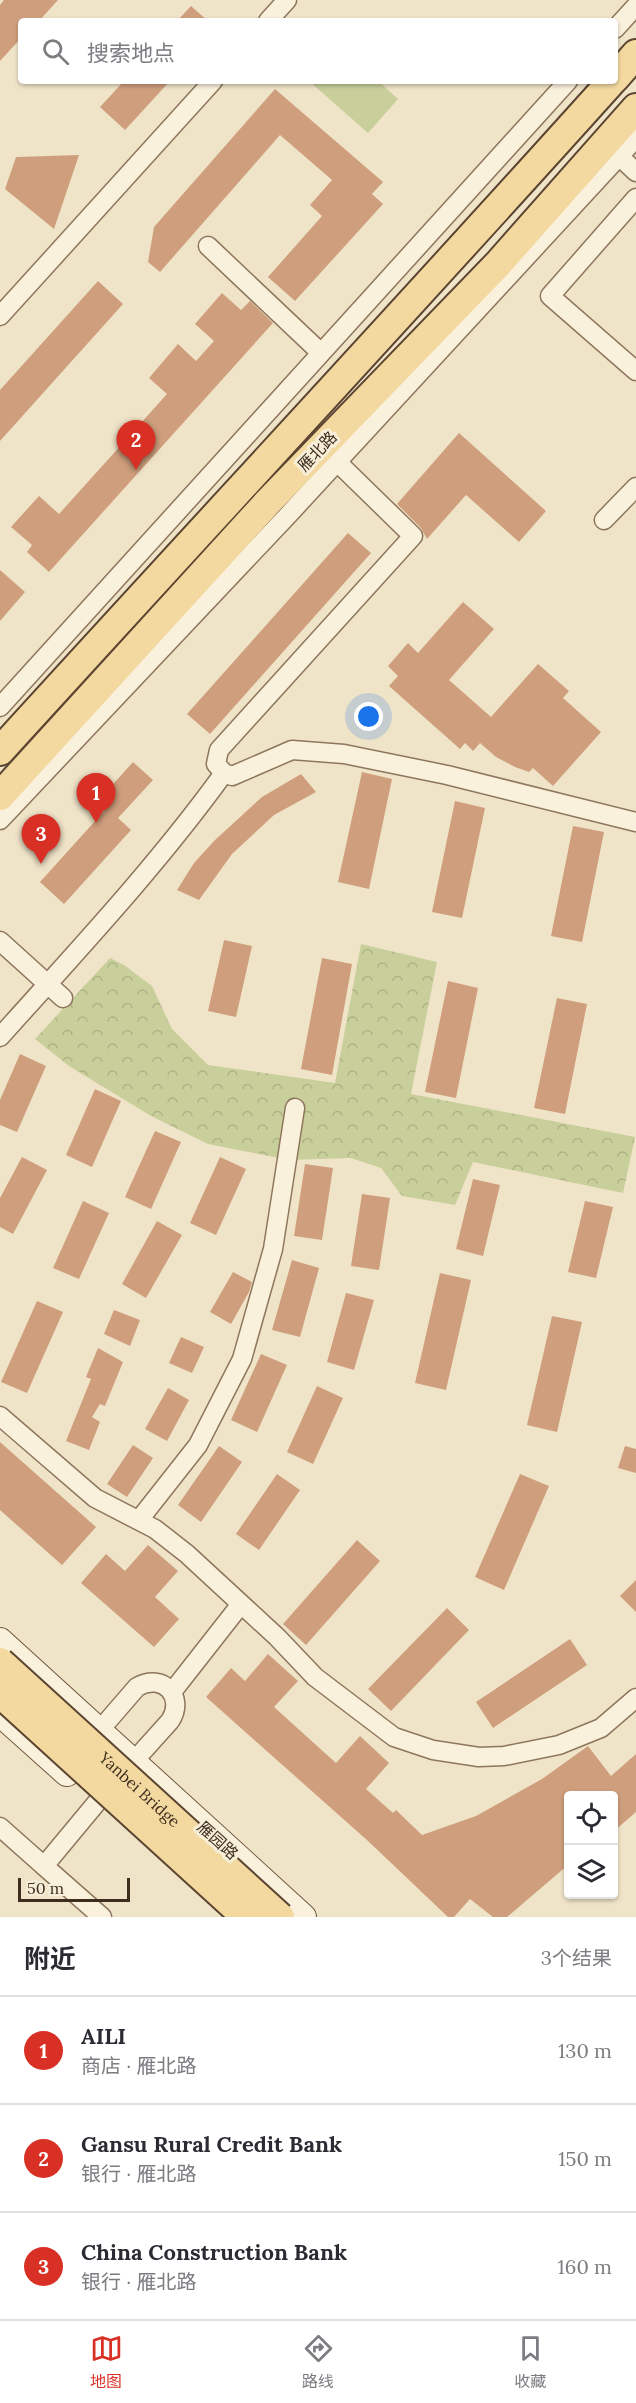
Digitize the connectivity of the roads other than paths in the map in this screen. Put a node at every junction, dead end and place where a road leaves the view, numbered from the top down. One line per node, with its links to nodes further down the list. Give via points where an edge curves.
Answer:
1 (287, 0): 3 (street)
2 (636, 6): 4 (street)
3 (271, 18)
4 (618, 26)
5 (636, 54): 6 (main road, 雁北路)
6 (618, 74)
7 (210, 84): 16 (street)
8 (565, 84): 17 (street)
9 (609, 84): 23 (main road, 雁北路)
10 (636, 108): 19 (main road, 雁北路)
11 (636, 138): 12 (street)
12 (619, 156): 13 (street); 19 (street)
13 (636, 172)
14 (636, 198): 18 (street, via 550,296)
15 (208, 246): 17 (street)
16 (0, 316)
17 (320, 352): 22 (street)
18 (636, 370)
19 (329, 454): 24 (street, via 413,536 219,750 216,764); 25 (main road, 雁北路, via 260,511); 26 (street)
20 (636, 487): 21 (street)
21 (604, 520)
22 (0, 707)
23 (0, 751)
24 (224, 773): 27 (street, via 232,776 292,750 344,754); 29 (street, via 142,878)
25 (0, 796)
26 (0, 819)
27 (636, 822)
28 (0, 941): 29 (street)
29 (48, 983): 30 (street); 31 (street)
30 (63, 998)
31 (0, 1037)
32 (295, 1108): 34 (street, via 273,1249 242,1359 198,1445)
33 (0, 1416): 34 (street, via 95,1498)
34 (139, 1520): 35 (street, via 187,1554)
35 (241, 1604): 38 (street); 40 (street, via 324,1684 394,1737 433,1750 479,1757 559,1745 602,1728)
36 (0, 1641): 42 (main road, 雁园路)
37 (0, 1662): 50 (main road, Yanbei Bridge, bridge)
38 (172, 1692): 42 (street, via 159,1683 144,1683); 43 (street, via 174,1715)
39 (0, 1693): 49 (main road, Yanbei Bridge, bridge)
40 (636, 1698)
41 (0, 1713): 44 (main road)
42 (99, 1731): 43 (main road, 雁园路)
43 (133, 1762): 44 (street); 51 (main road, 雁园路)
44 (98, 1801): 46 (street); 48 (main road)
45 (0, 1827): 46 (street)
46 (44, 1866): 47 (street)
47 (102, 1917)
48 (226, 1917)
49 (246, 1917)
50 (280, 1917)
51 (303, 1917)

